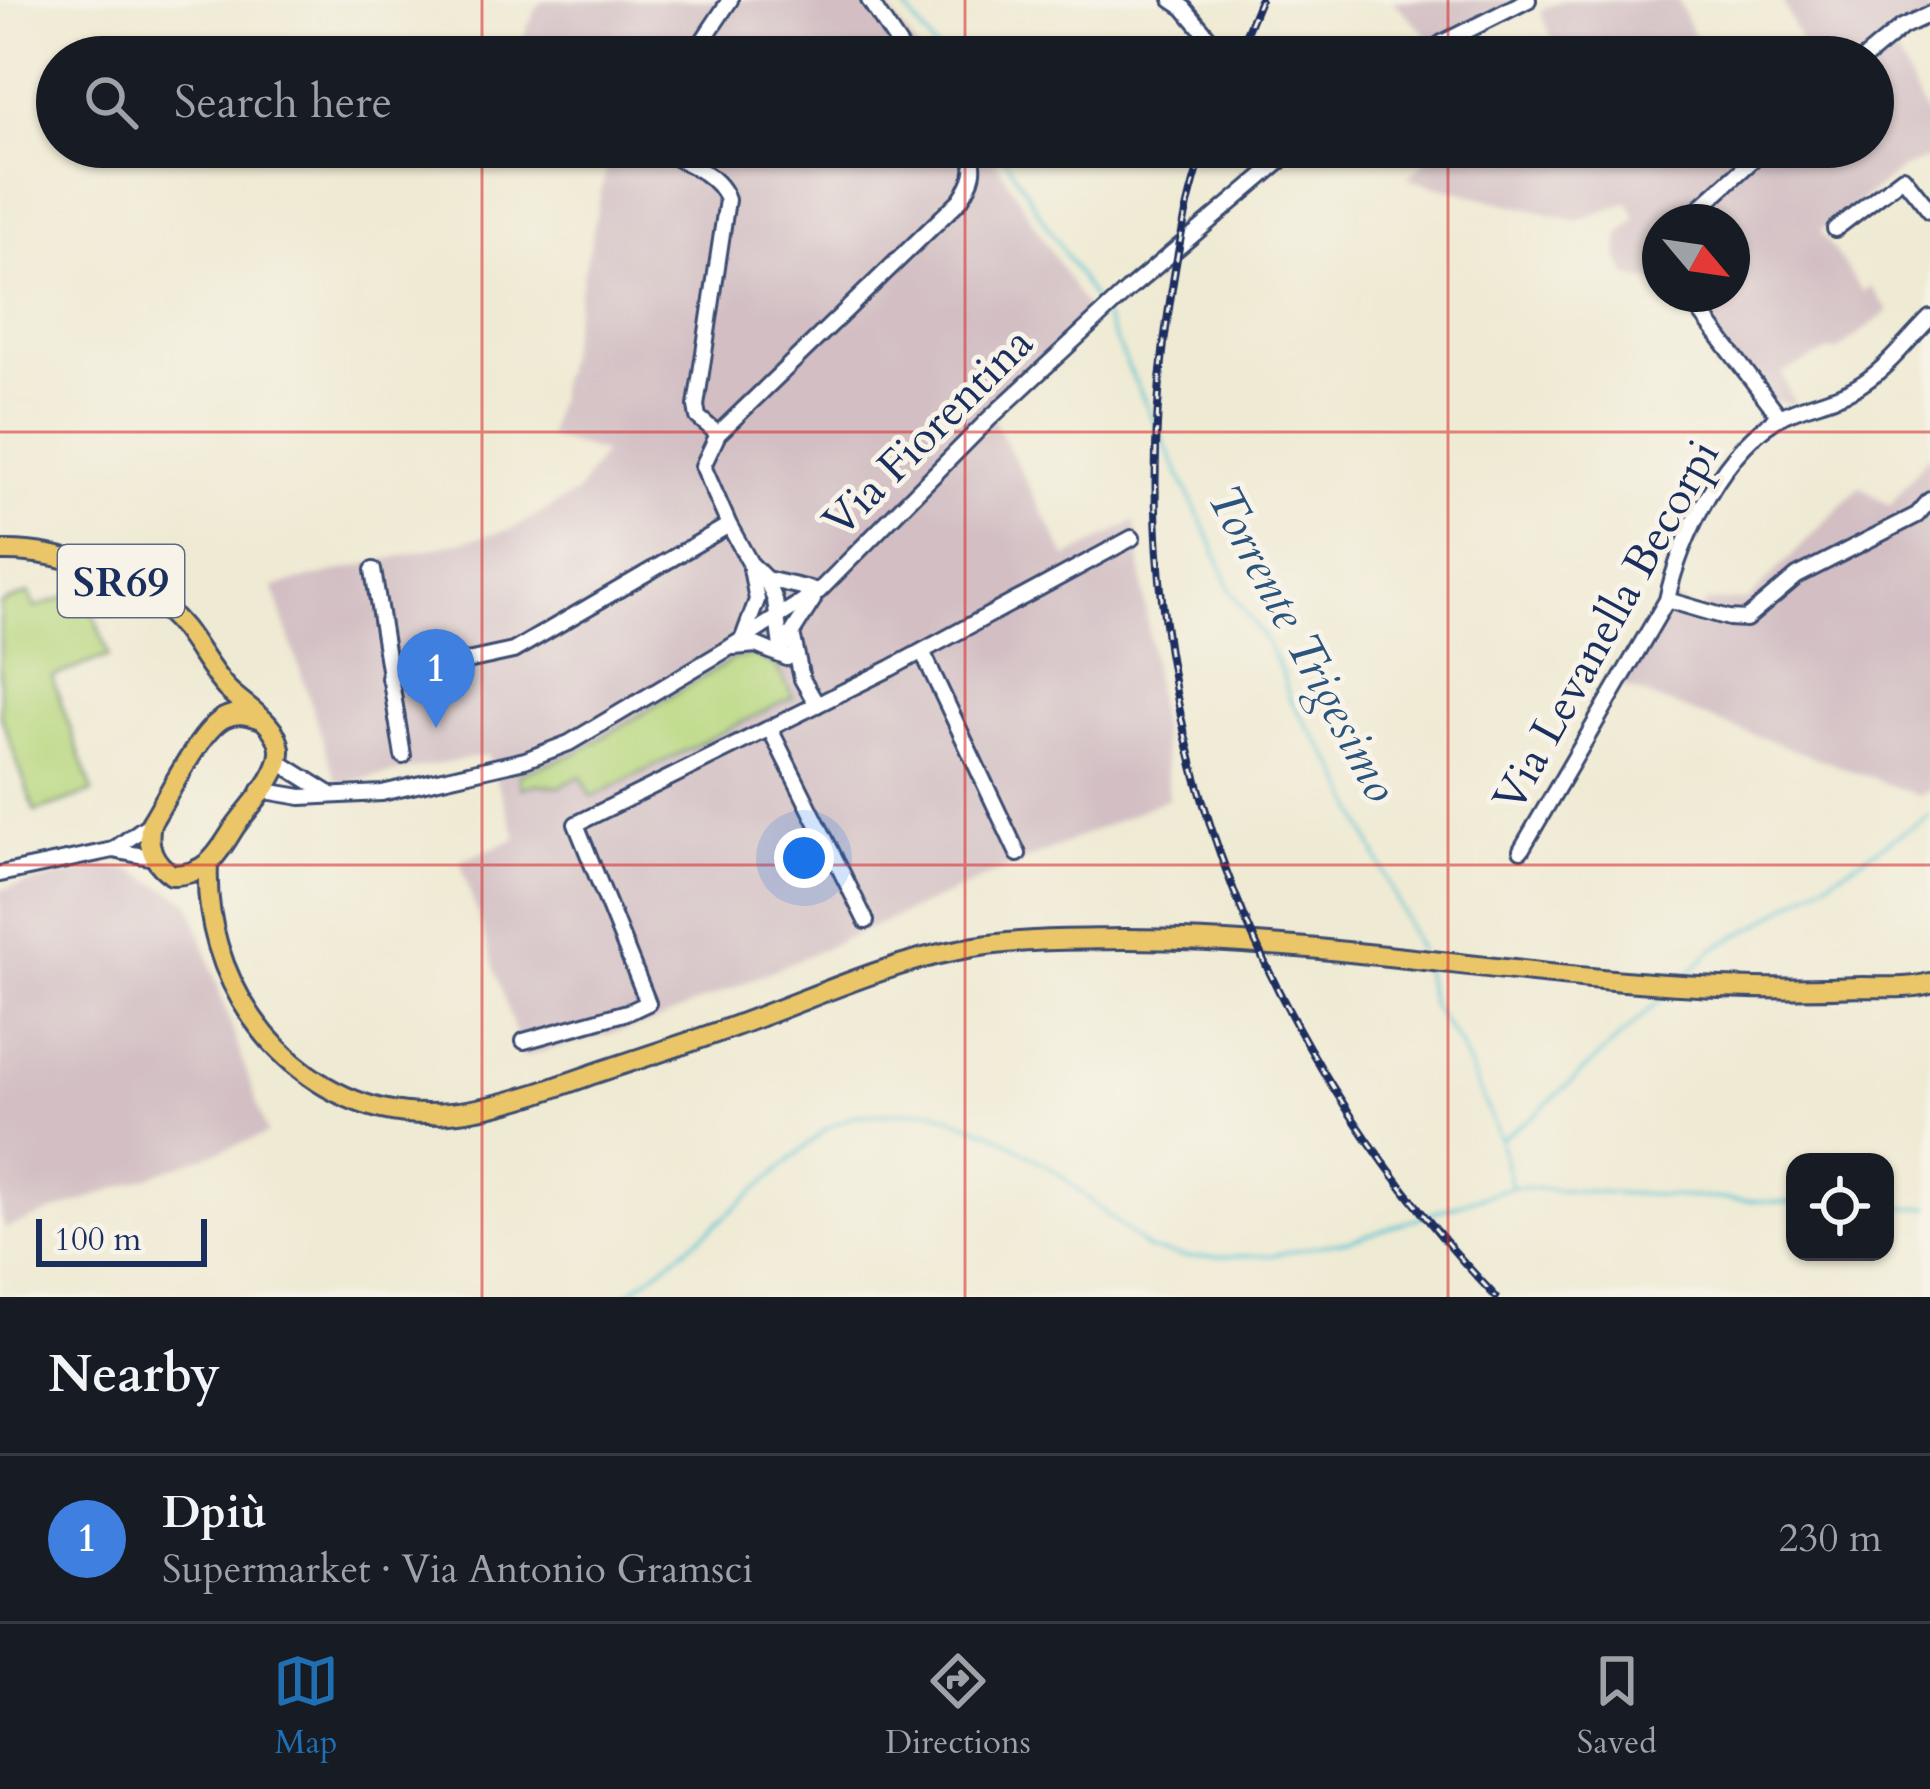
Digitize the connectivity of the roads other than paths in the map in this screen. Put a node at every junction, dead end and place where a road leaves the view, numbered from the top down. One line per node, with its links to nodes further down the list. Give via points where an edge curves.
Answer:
1 (730, 0): 6 (street)
2 (869, 0): 7 (street)
3 (1172, 0): 8 (street)
4 (1528, 0): 9 (street)
5 (1930, 14): 10 (street)
6 (706, 36)
7 (893, 36)
8 (1207, 36)
9 (1456, 36)
10 (1891, 36)
11 (694, 168): 21 (street, via 727,200 696,406)
12 (972, 168): 21 (street, via 960,200)
13 (1268, 168): 29 (street, Via Fiorentina, via 1081,334)
14 (1744, 168): 15 (street)
15 (1704, 204)
16 (1930, 211): 17 (street, via 1904,177)
17 (1834, 229)
18 (1701, 312): 20 (street)
19 (1930, 318): 20 (street, Via Levanella Becorpi, via 1862,384)
20 (1780, 417): 31 (street, Via Levanella Becorpi, via 1754,434 1718,479 1673,570)
21 (718, 434): 23 (street, via 703,466)
22 (1930, 500): 31 (street, via 1917,515 1797,576 1746,619)
23 (729, 525): 26 (street); 40 (street, via 513,651)
24 (1132, 538): 36 (street)
25 (0, 551): 39 (main road, SR69, via 47,554 112,576 181,626)
26 (750, 563): 28 (street); 30 (street)
27 (373, 570): 40 (street)
28 (766, 579): 29 (street); 32 (street)
29 (819, 591): 32 (street, Via Fiorentina); 33 (street)
30 (758, 600): 32 (street); 34 (street)
31 (1667, 600): 51 (street, Via Levanella Becorpi)
32 (775, 619): 33 (street); 34 (street, Via Fiorentina); 37 (street)
33 (792, 633): 38 (street)
34 (743, 639): 35 (street, Via Fiorentina)
35 (729, 648): 37 (street); 48 (street, Via Fiorentina, via 569,743 525,760)
36 (922, 651): 41 (street); 52 (street)
37 (782, 655): 38 (street)
38 (797, 664): 41 (street)
39 (209, 667): 42 (main road, SR69); 44 (main road, SR69, via 216,696)
40 (389, 678): 45 (street)
41 (817, 705): 43 (street)
42 (262, 719): 44 (main road, via 230,715); 46 (main road, via 278,738)
43 (770, 730): 58 (street); 60 (street, via 576,824 647,1003)
44 (206, 736): 49 (main road)
45 (403, 756)
46 (279, 762): 47 (main road); 48 (street)
47 (260, 790): 48 (street, Via Fiorentina); 54 (main road)
48 (334, 796)
49 (151, 823): 50 (street); 53 (main road)
50 (113, 850): 53 (street); 55 (street)
51 (1521, 850)
52 (1018, 854)
53 (154, 858): 56 (main road, via 172,875)
54 (208, 866): 56 (main road); 57 (main road)
55 (0, 874)
56 (188, 875): 57 (main road)
57 (206, 901): 59 (main road, via 232,983 256,1027 295,1066 341,1096 426,1115 527,1096 958,950 1060,940 1181,939 1636,984 1777,990)
58 (866, 921)
59 (1930, 983)
60 (524, 1040)

